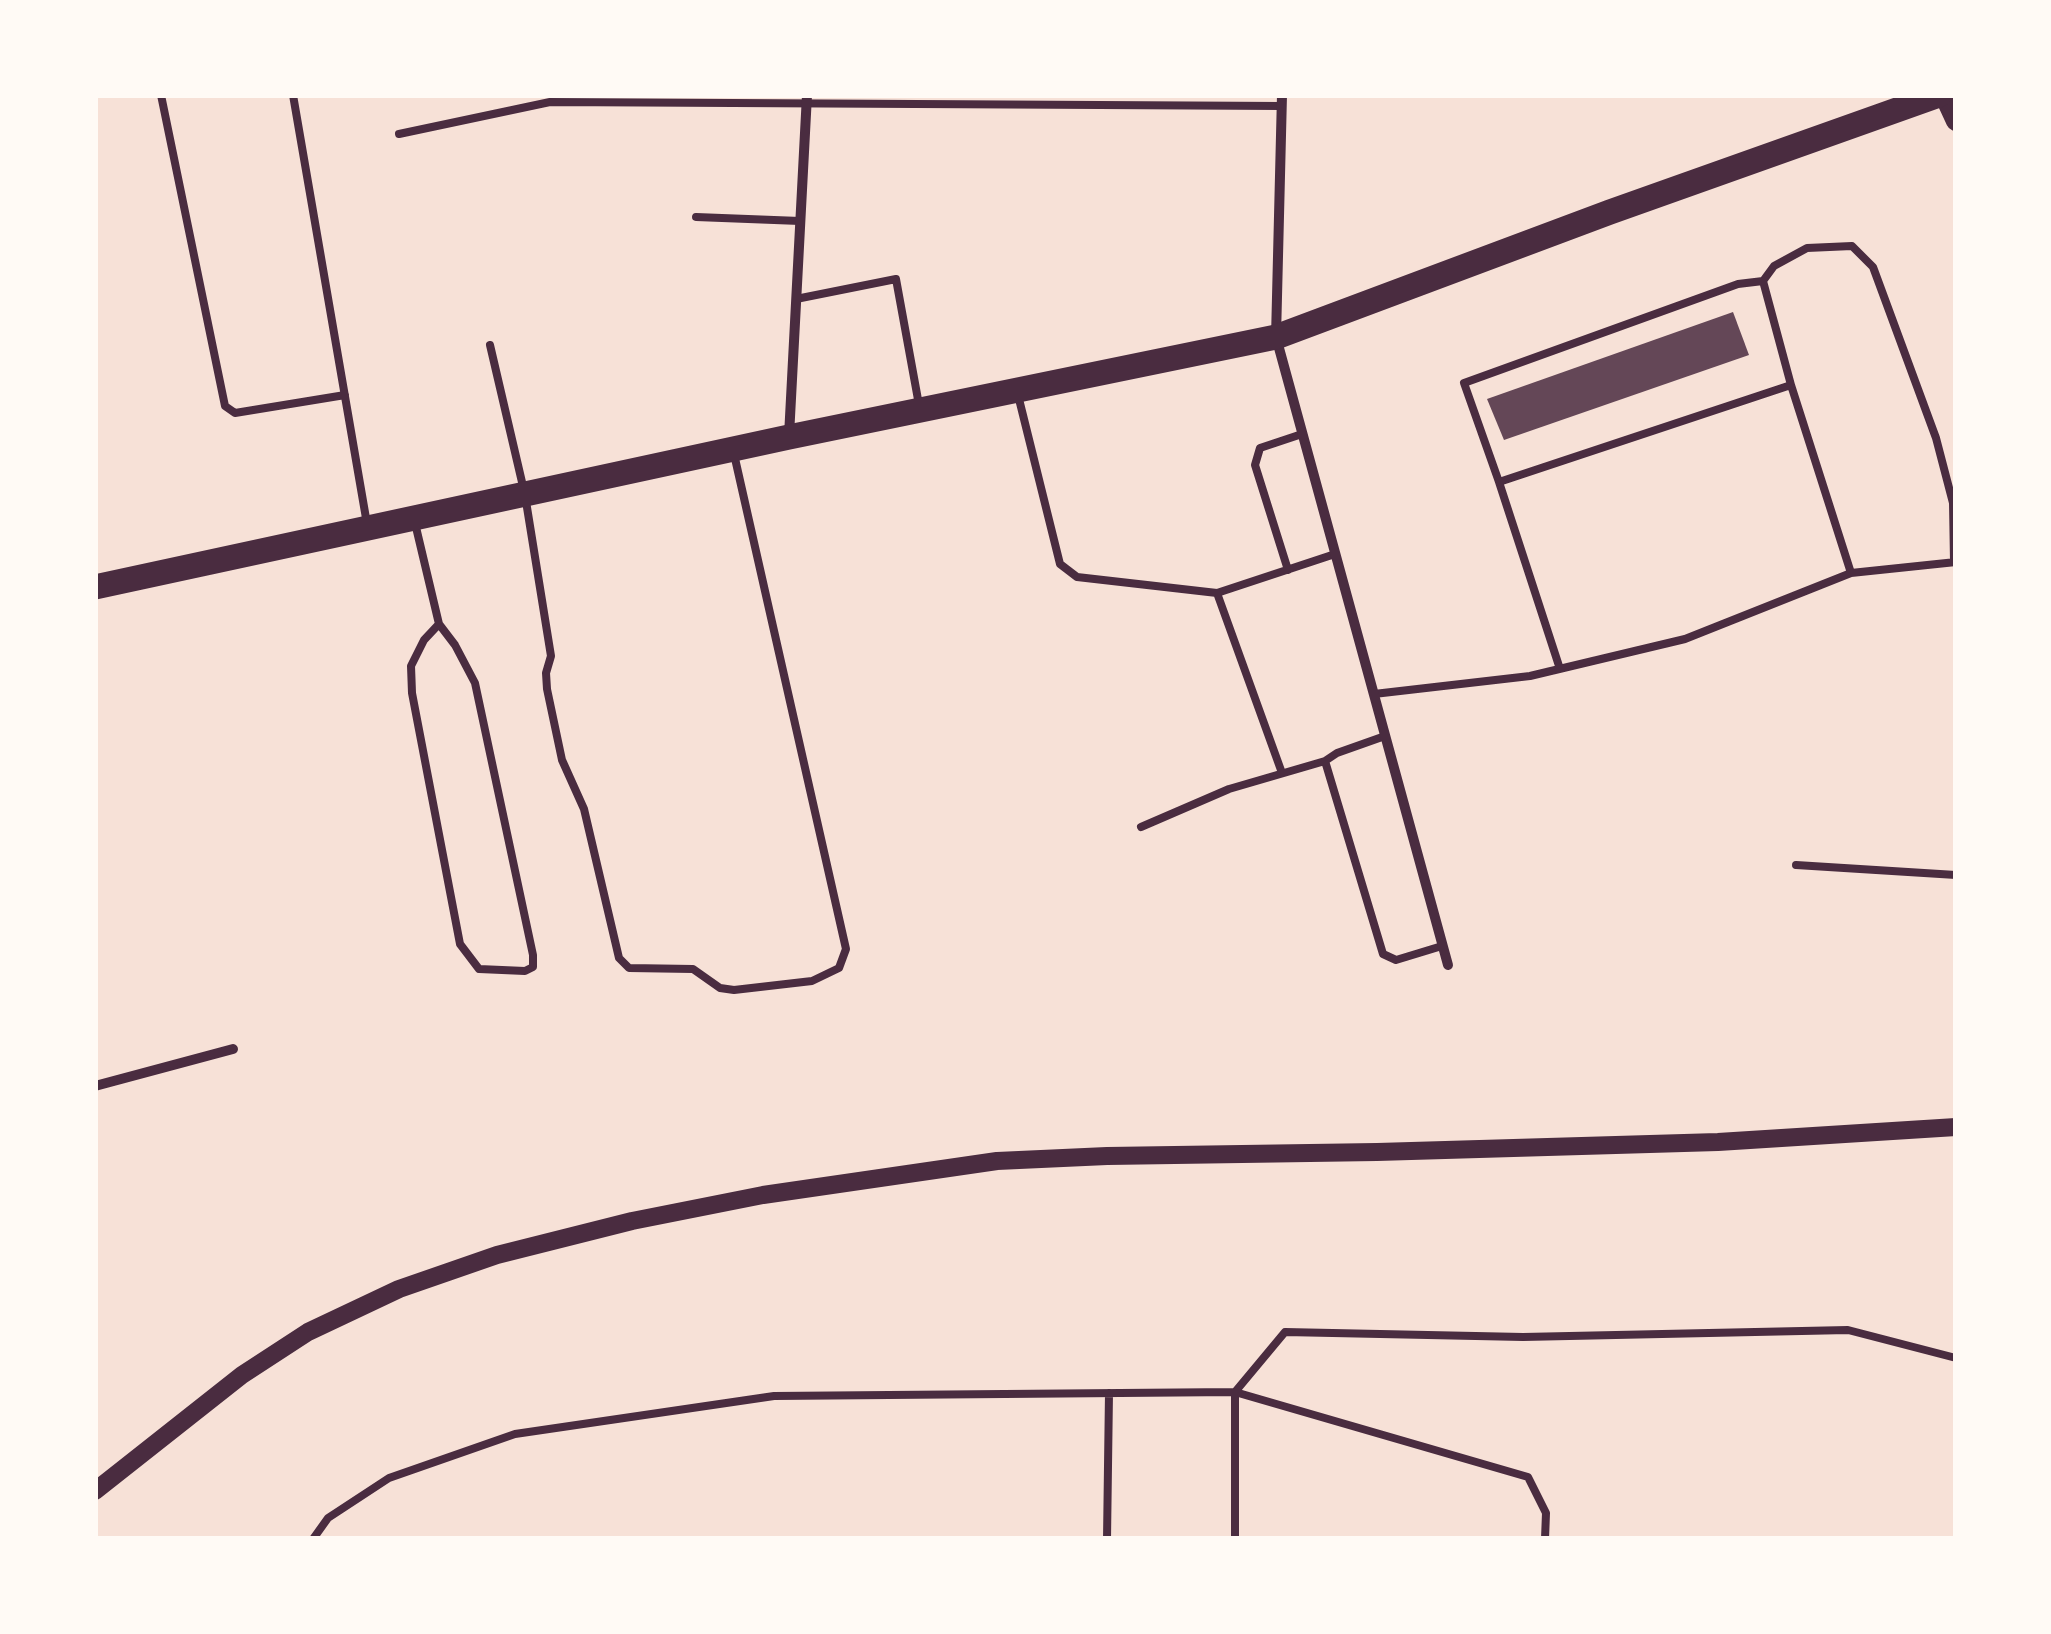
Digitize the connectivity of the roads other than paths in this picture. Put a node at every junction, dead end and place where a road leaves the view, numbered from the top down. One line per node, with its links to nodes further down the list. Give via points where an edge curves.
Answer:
1 (161, 95): 18 (lane, via 225,406 235,412)
2 (293, 95): 18 (lane)
3 (1942, 95): 8 (main road); 14 (main road)
4 (550, 98): 5 (lane); 9 (lane)
5 (807, 99): 6 (lane); 11 (street)
6 (1040, 100): 7 (lane)
7 (1282, 100): 14 (street)
8 (1956, 121)
9 (399, 134)
10 (696, 217): 11 (lane)
11 (800, 220): 13 (street)
12 (1763, 282): 16 (lane); 23 (lane, via 1738,284 1464,383); 28 (lane, via 1774,266 1807,248 1852,246 1874,267 1936,438 1953,503)
13 (796, 299): 19 (lane, via 896,279); 21 (street)
14 (1276, 337): 17 (main road); 20 (street)
15 (490, 345): 24 (lane)
16 (1791, 385): 23 (lane); 30 (lane)
17 (1017, 390): 19 (main road); 32 (lane, via 1060,564 1077,577)
18 (345, 396): 26 (lane)
19 (920, 410): 21 (main road)
20 (1302, 434): 27 (street); 29 (lane, via 1260,448 1255,465)
21 (789, 437): 22 (main road)
22 (732, 450): 24 (main road); 24 (lane, via 846,949 839,968 812,981 734,990 694,969 629,968 619,958 547,690 550,656)
23 (1500, 482): 34 (lane)
24 (525, 494): 25 (main road)
25 (414, 518): 26 (main road); 33 (lane)
26 (368, 528): 31 (main road)
27 (1335, 554): 29 (lane); 35 (street)
28 (1955, 562): 30 (lane)
29 (1288, 570): 32 (lane)
30 (1851, 573): 34 (lane, via 1685,639)
31 (95, 588)
32 (1217, 593): 38 (lane)
33 (439, 624): 33 (lane, via 412,666 412,693 460,944 479,969 525,972 533,967 533,955 476,684)
34 (1560, 669): 35 (lane)
35 (1374, 694): 36 (street)
36 (1385, 736): 37 (lane); 42 (street)
37 (1325, 762): 38 (lane); 42 (lane, via 1382,954 1396,960)
38 (1282, 773): 39 (lane)
39 (1142, 827)
40 (1796, 865): 41 (lane)
41 (1956, 875)
42 (1442, 946): 43 (street)
43 (1448, 965)
44 (233, 1048): 45 (street)
45 (95, 1086)
46 (1956, 1128): 50 (street, via 1699,1143 998,1161 764,1195 497,1255 399,1289 308,1332 242,1375)
47 (1956, 1358): 48 (lane, via 1848,1330 1523,1338 1285,1332)
48 (1235, 1392): 49 (lane); 53 (lane); 54 (lane, via 1528,1477 1546,1513)
49 (1109, 1393): 51 (lane, via 774,1396 515,1434 389,1478 328,1518); 52 (lane)
50 (95, 1491)
51 (313, 1539)
52 (1107, 1539)
53 (1235, 1539)
54 (1545, 1539)

